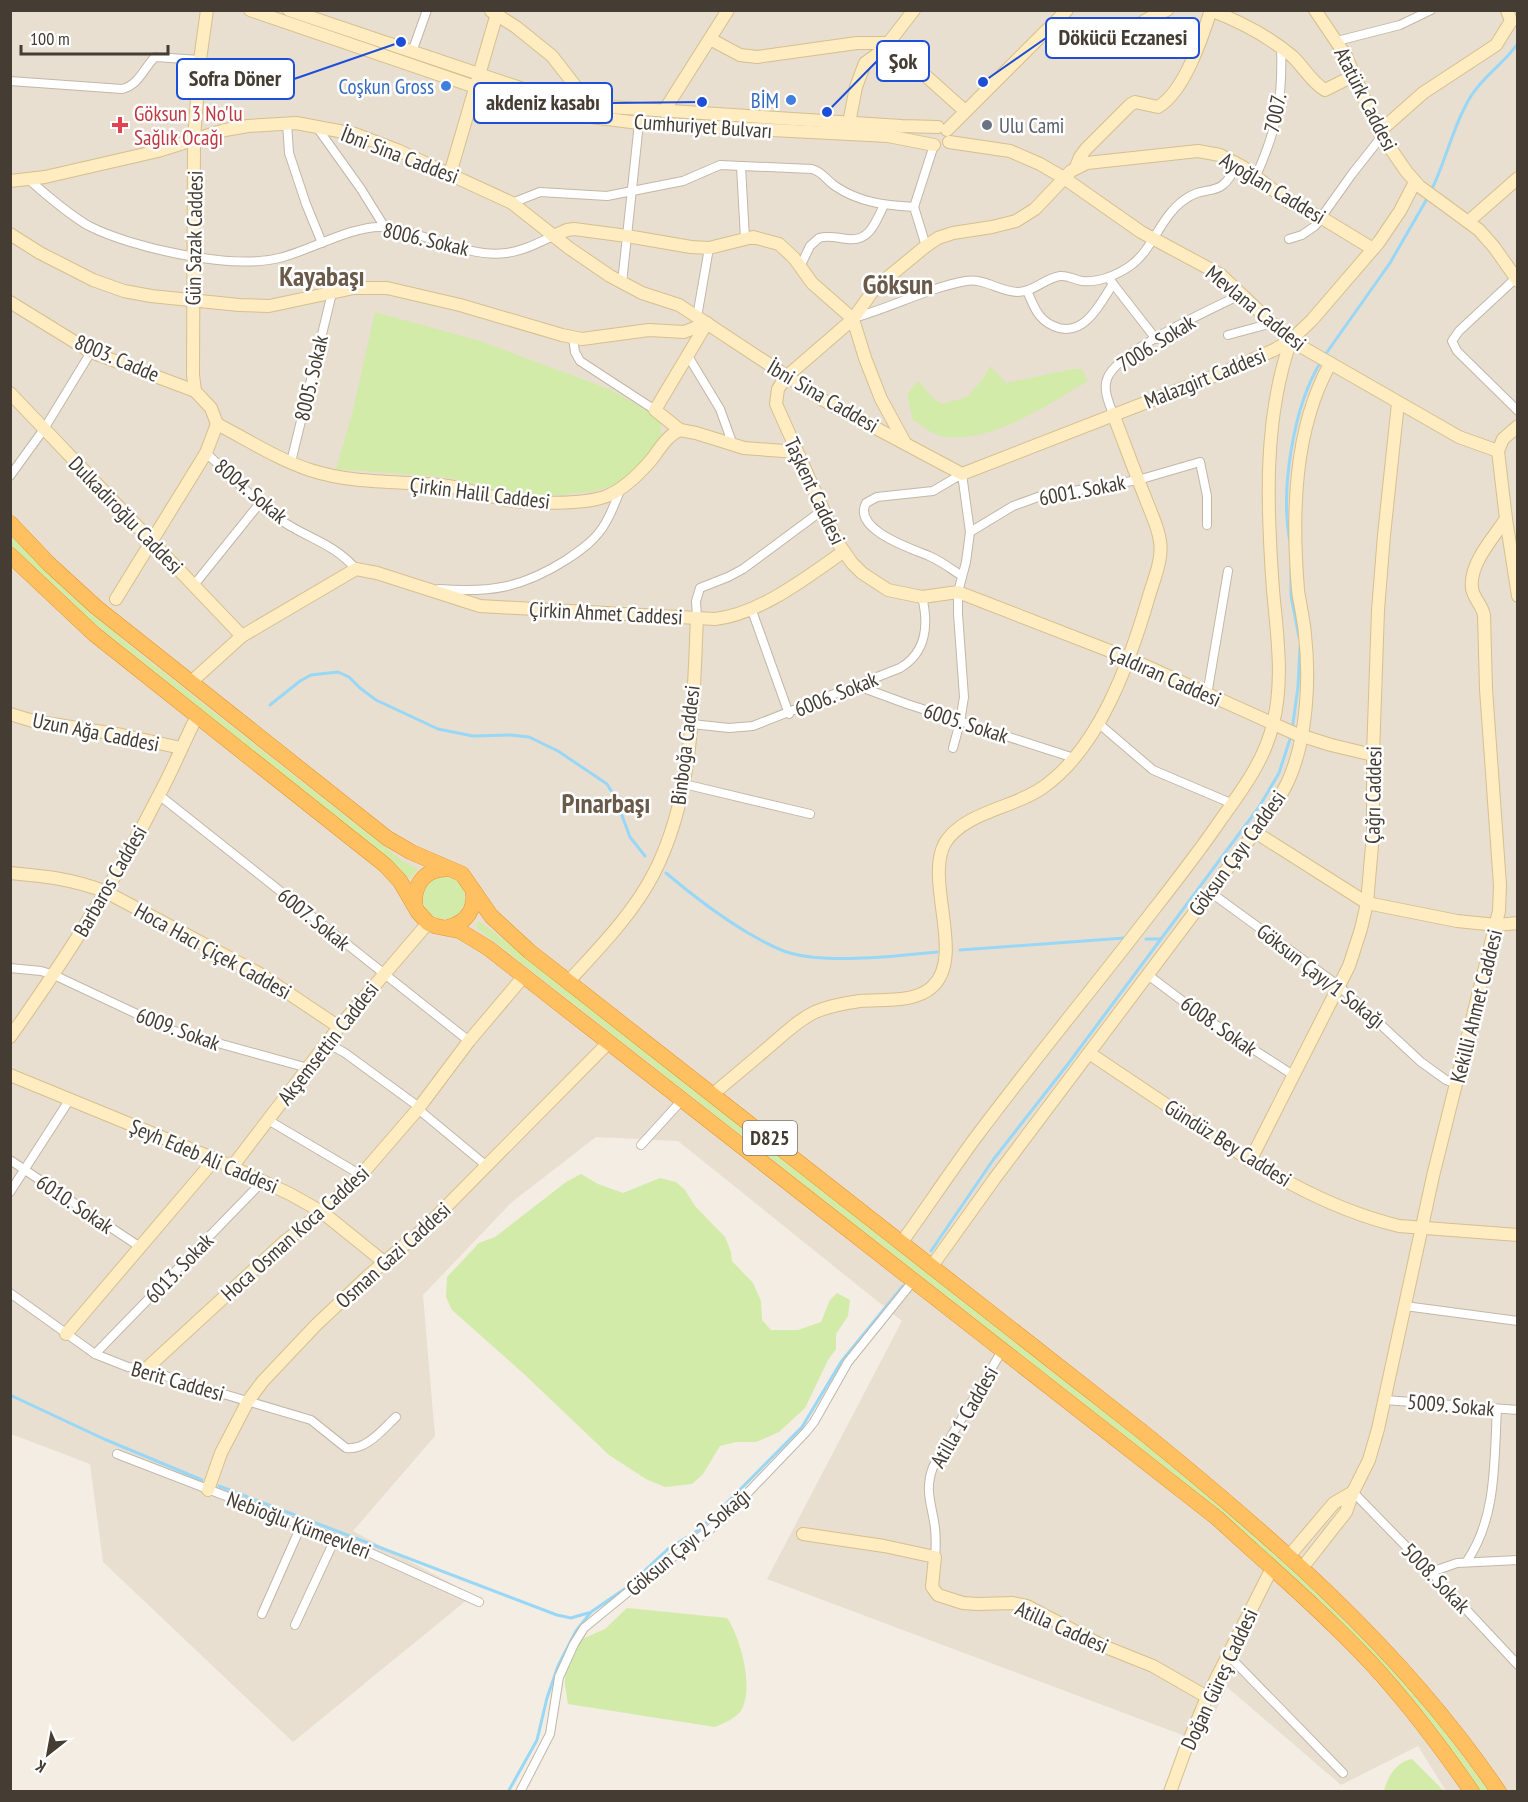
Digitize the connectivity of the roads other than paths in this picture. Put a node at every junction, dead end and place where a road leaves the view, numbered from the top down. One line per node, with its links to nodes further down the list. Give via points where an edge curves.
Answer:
1 (207, 10): 20 (street, Gün Sazak Caddesi)
2 (250, 10): 24 (street, Cumhuriyet Bulvarı)
3 (289, 10): 19 (street, Cumhuriyet Bulvarı)
4 (427, 10): 19 (street)
5 (728, 10): 15 (street)
6 (914, 10): 17 (street)
7 (1067, 10): 14 (street)
8 (1167, 10): 14 (street, via 1150,17 1100,54)
9 (1315, 10): 16 (street, Atatürk Caddesi)
10 (1431, 10): 16 (street, via 1400,25)
11 (1508, 10): 33 (street, via 1511,21 1496,45 1423,93)
12 (1211, 11): 18 (street); 38 (street, via 1192,61 1170,97 1158,107 1135,102 1130,105 1086,149)
13 (495, 12): 21 (street); 25 (street, via 552,56)
14 (1053, 25): 27 (street)
15 (710, 39): 17 (street, via 740,55 757,57); 26 (street)
16 (1337, 41): 22 (street, Atatürk Caddesi)
17 (890, 43): 27 (street); 30 (street, via 865,63)
18 (1281, 47): 22 (street, via 1325,90); 40 (street, 7007., via 1280,102)
19 (412, 52): 21 (street, Cumhuriyet Bulvarı)
20 (200, 60): 23 (street, via 155,57 133,86 122,90); 34 (street, Gün Sazak Caddesi)
21 (478, 74): 24 (street); 25 (street, Cumhuriyet Bulvarı, via 537,94)
22 (1355, 75): 33 (street, Atatürk Caddesi)
23 (10, 81)
24 (474, 87): 29 (street, Cumhuriyet Bulvarı, via 545,110); 39 (street)
25 (590, 105): 26 (street, Cumhuriyet Bulvarı)
26 (664, 111): 30 (street, Cumhuriyet Bulvarı)
27 (965, 111): 32 (street)
28 (287, 123): 31 (street, İbni Sina Caddesi); 34 (street, İbni Sina Caddesi, via 225,130); 59 (street, via 289,153)
29 (639, 123): 35 (street, Cumhuriyet Bulvarı, via 888,136); 46 (street)
30 (849, 123): 32 (street, Cumhuriyet Bulvarı)
31 (316, 126): 39 (street, İbni Sina Caddesi, via 355,134); 52 (street)
32 (945, 133): 35 (street, Cumhuriyet Bulvarı, via 944,146); 35 (street, via 933,130 930,136); 41 (street, Mevlana Caddesi, via 1029,158)
33 (1381, 134): 45 (street, Atatürk Caddesi); 50 (street)
34 (195, 139): 43 (street, İbni Sina Caddesi, via 158,151); 63 (street, Gün Sazak Caddesi)
35 (934, 145): 49 (street)
36 (1237, 164): 38 (street, Ayoğlan Caddesi, via 1220,155 1198,151 1099,160); 40 (street, Ayoğlan Caddesi); 57 (street, via 1224,185 1183,200)
37 (741, 166): 46 (street, via 720,165 684,181); 48 (street, via 820,171 849,195); 56 (street)
38 (1076, 167): 41 (street, Ayoğlan Caddesi)
39 (450, 174): 47 (street, İbni Sina Caddesi)
40 (1256, 176): 50 (street, Ayoğlan Caddesi, via 1289,202)
41 (1064, 178): 57 (street, Mevlana Caddesi); 60 (street, Ayoğlan Caddesi, via 1035,209 1016,221 953,233)
42 (1518, 178): 51 (street)
43 (28, 179): 44 (street, İbni Sina Caddesi); 63 (street, 8006. Sokak, via 91,227)
44 (10, 181)
45 (1417, 184): 51 (street, Atatürk Caddesi); 62 (street, Malazgirt Caddesi)
46 (632, 191): 47 (street, via 594,197 540,192); 55 (street)
47 (512, 203): 54 (street, İbni Sina Caddesi)
48 (884, 205): 49 (street); 64 (street, via 869,234 855,240 819,238 810,246)
49 (914, 207): 60 (street)
50 (1322, 218): 58 (street, via 1308,232); 62 (street, Ayoğlan Caddesi)
51 (1469, 221): 66 (street, Atatürk Caddesi)
52 (384, 226): 54 (street, 8006. Sokak, via 496,254 527,248); 59 (street, 8006. Sokak)
53 (10, 234): 71 (street, via 59,264 111,287)
54 (553, 236): 55 (street, via 574,230); 67 (street, İbni Sina Caddesi)
55 (627, 236): 61 (street); 67 (street)
56 (746, 239): 61 (street); 64 (street, via 761,238 779,244)
57 (1153, 239): 65 (street, via 1130,267); 70 (street, Mevlana Caddesi, via 1210,268)
58 (1289, 239)
59 (322, 243): 63 (street, 8006. Sokak, via 261,261)
60 (926, 246): 73 (street, Ayoğlan Caddesi, via 875,288)
61 (709, 248): 74 (street)
62 (1373, 249): 79 (street, Malazgirt Caddesi)
63 (194, 257): 71 (street, Gün Sazak Caddesi)
64 (800, 267): 73 (street, via 827,298)
65 (1110, 280): 68 (street, via 1089,281 1065,275); 68 (street, via 1089,318 1070,329 1044,320); 78 (street)
66 (1517, 280): 88 (street, via 1452,341 1457,351)
67 (622, 283): 74 (street, İbni Sina Caddesi, via 679,305)
68 (1027, 291): 73 (street, via 966,281)
69 (332, 293): 71 (street, via 269,306); 77 (street, via 364,287 387,288); 99 (street, 8005. Sokak)
70 (1242, 294): 75 (street, Mevlana Caddesi); 78 (street, 7006. Sokak)
71 (193, 301): 84 (street, Gün Sazak Caddesi)
72 (10, 302): 80 (street, 8003. Cadde)
73 (853, 319): 83 (street, Ayoğlan Caddesi); 94 (street, via 882,399)
74 (702, 320): 77 (street, via 684,332 649,330); 81 (street); 83 (street, İbni Sina Caddesi)
75 (1272, 323): 76 (street); 79 (street, Mevlana Caddesi)
76 (1228, 335)
77 (573, 338): 87 (street, via 580,361)
78 (1156, 339): 89 (street, 7006. Sokak, via 1124,358 1110,372 1105,386)
79 (1291, 340): 82 (street, Mevlana Caddesi); 89 (street, Malazgirt Caddesi, via 1238,366); 135 (street, Göksun Çayı Caddesi, via 1277,395 1268,478 1279,654)
80 (91, 352): 84 (street, 8003. Cadde); 92 (street)
81 (688, 356): 87 (street); 95 (street, via 720,409)
82 (1328, 363): 86 (street, Mevlana Caddesi); 136 (street, Göksun Çayı Caddesi, via 1313,400 1295,493 1298,583 1307,668)
83 (786, 377): 94 (street, İbni Sina Caddesi); 96 (street, Taşkent Caddesi, via 778,389 776,404)
84 (195, 391): 90 (street, via 211,408)
85 (10, 393): 92 (street, Dulkadiroğlu Caddesi)
86 (1398, 403): 97 (street, Mevlana Caddesi, via 1469,443); 139 (street, Çağrı Caddesi, via 1378,610)
87 (655, 410): 93 (street)
88 (1518, 411)
89 (1113, 414): 100 (street, Malazgirt Caddesi); 102 (street)
90 (217, 424): 98 (street); 99 (street, Çirkin Halil Caddesi)
91 (1518, 426): 97 (street, via 1503,439)
92 (44, 429): 101 (street); 110 (street, Dulkadiroğlu Caddesi)
93 (680, 430): 95 (street); 103 (street, Çirkin Halil Caddesi)
94 (904, 442): 100 (street, İbni Sina Caddesi)
95 (733, 445): 96 (street)
96 (797, 452): 105 (street, Taşkent Caddesi)
97 (1498, 452): 106 (street)
98 (206, 453): 104 (street, 8004. Sokak); 110 (street)
99 (291, 462): 103 (street, Çirkin Halil Caddesi, via 347,478 440,485 515,501 596,499)
100 (962, 474): 109 (street); 115 (street, via 933,491 877,497 864,507 867,519 894,542 928,555)
101 (10, 476)
102 (1138, 480): 108 (street, 6001. Sokak, via 1200,462 1208,496); 109 (street, 6001. Sokak, via 1038,497 1008,509); 125 (street, via 1157,530 1160,552)
103 (621, 488): 117 (street, via 606,522 590,543 538,576 498,588)
104 (260, 502): 113 (street, 8004. Sokak, via 282,521 333,549); 116 (street)
105 (824, 509): 111 (street, Taşkent Caddesi); 123 (street, via 743,568 700,588)
106 (1506, 519): 119 (street); 155 (street, Kekilli Ahmet Caddesi, via 1478,563 1472,587 1484,615 1501,900)
107 (10, 524): 126 (highway, D825, via 72,586)
108 (1207, 525)
109 (970, 532): 115 (street)
110 (151, 543): 116 (street, Dulkadiroğlu Caddesi); 121 (street)
111 (843, 552): 120 (street, Taşkent Caddesi, via 875,583); 122 (street, Çirkin Ahmet Caddesi, via 798,583)
112 (10, 555): 131 (highway, via 94,634)
113 (356, 569): 117 (street, Çirkin Ahmet Caddesi); 124 (street)
114 (1228, 571): 128 (street)
115 (962, 576): 118 (street)
116 (194, 585): 124 (street, Dulkadiroğlu Caddesi)
117 (423, 588): 123 (street, Çirkin Ahmet Caddesi, via 493,608)
118 (958, 592): 120 (street, Taşkent Caddesi); 125 (street, Çaldıran Caddesi); 132 (street, via 964,682)
119 (1518, 596)
120 (922, 597): 127 (street, 6006. Sokak, via 926,626 916,656 900,668)
121 (116, 599)
122 (751, 608): 123 (street, Çirkin Ahmet Caddesi, via 725,618); 130 (street)
123 (697, 618): 134 (street, Binboğa Caddesi)
124 (242, 636): 126 (street)
125 (1128, 658): 128 (street, Çaldıran Caddesi); 133 (street)
126 (190, 683): 146 (highway, D825, via 387,838)
127 (858, 686): 130 (street, 6006. Sokak); 132 (street, 6005. Sokak)
128 (1207, 695): 135 (street, Çaldıran Caddesi)
129 (10, 714): 137 (street, Uzun Ağa Caddesi)
130 (789, 714): 134 (street, 6006. Sokak, via 741,728)
131 (196, 716): 137 (street, Barbaros Caddesi); 152 (highway, via 385,865)
132 (960, 722): 138 (street); 140 (street, 6005. Sokak)
133 (1098, 723): 140 (street); 143 (street, via 1152,770)
134 (692, 724): 141 (street, Binboğa Caddesi)
135 (1277, 726): 136 (street, Çaldıran Caddesi); 143 (street, Göksun Çayı Caddesi)
136 (1299, 735): 139 (street, Çaldıran Caddesi); 145 (street, Göksun Çayı Caddesi, via 1289,779)
137 (182, 748): 142 (street, Barbaros Caddesi)
138 (953, 748)
139 (1373, 755): 151 (street, Çağrı Caddesi, via 1373,834)
140 (1074, 758): 174 (street, via 1041,789 970,821 945,843 939,862 946,957 933,987 912,997 846,1003 814,1012)
141 (684, 784): 144 (street); 162 (street, Binboğa Caddesi, via 672,832 653,874 627,914)
142 (159, 795): 149 (street, Barbaros Caddesi); 158 (street, 6007. Sokak)
143 (1233, 804): 192 (street, Göksun Çayı Caddesi, via 982,1130)
144 (810, 814)
145 (1255, 832): 150 (street, Göksun Çayı Caddesi); 151 (street)
146 (451, 869): 148 (highway, D825, via 467,879); 152 (highway, via 436,869 424,876 416,888)
147 (10, 873): 149 (street, Hoca Hacı Çiçek Caddesi, via 64,879)
148 (473, 890): 156 (highway, via 471,912 461,923); 162 (highway, D825, via 508,933)
149 (106, 892): 159 (street, Barbaros Caddesi); 164 (street, Hoca Hacı Çiçek Caddesi, via 260,974)
150 (1210, 892): 160 (street, Göksun Çayı Caddesi); 163 (street, Göksun Çayı/1 Sokağı)
151 (1367, 903): 155 (street); 163 (street, Çağrı Caddesi, via 1356,948)
152 (416, 905): 153 (highway)
153 (428, 923): 156 (highway, D825); 158 (street, Akşemsettin Caddesi)
154 (1518, 923): 155 (street)
155 (1497, 925): 173 (street, Kekilli Ahmet Caddesi)
156 (449, 927): 161 (highway, D825, via 477,940)
157 (10, 968): 159 (street, 6009. Sokak)
158 (383, 974): 164 (street, Akşemsettin Caddesi); 166 (street, 6007. Sokak)
159 (54, 975): 165 (street, Barbaros Caddesi); 170 (street, 6009. Sokak, via 171,1030)
160 (1148, 975): 169 (street, Göksun Çayı Caddesi); 172 (street, 6008. Sokak, via 1205,1018)
161 (524, 976): 166 (street, Hoca Osman Koca Caddesi); 167 (highway, D825)
162 (569, 981): 174 (highway, D825)
163 (1339, 986): 172 (street, Çağrı Caddesi); 173 (street, Göksun Çayı/1 Sokağı, via 1420,1062)
164 (339, 1027): 168 (street, Akşemsettin Caddesi)
165 (10, 1037)
166 (469, 1041): 177 (street, Hoca Osman Koca Caddesi)
167 (609, 1042): 176 (highway, D825); 184 (street, Osman Gazi Caddesi)
168 (327, 1043): 170 (street, Akşemsettin Caddesi); 177 (street)
169 (1089, 1053): 182 (street, Gündüz Bey Caddesi); 195 (street, Göksun Çayı Caddesi)
170 (308, 1068): 178 (street, Akşemsettin Caddesi)
171 (10, 1075): 175 (street, Şeyh Edeb Ali Caddesi)
172 (1293, 1075): 182 (street, Çağrı Caddesi)
173 (1457, 1084): 190 (street, Kekilli Ahmet Caddesi)
174 (713, 1094): 192 (highway, D825)
175 (70, 1099): 180 (street, Şeyh Edeb Ali Caddesi); 185 (street)
176 (683, 1099): 179 (street); 196 (highway, D825)
177 (418, 1108): 184 (street); 186 (street, Hoca Osman Koca Caddesi)
178 (268, 1120): 183 (street, Akşemsettin Caddesi); 186 (street)
179 (641, 1145)
180 (215, 1159): 183 (street, Şeyh Edeb Ali Caddesi); 193 (street)
181 (10, 1160): 185 (street, 6010. Sokak)
182 (1250, 1161): 190 (street, Gündüz Bey Caddesi, via 1345,1208)
183 (232, 1167): 187 (street, Şeyh Edeb Ali Caddesi)
184 (488, 1167): 194 (street, Osman Gazi Caddesi)
185 (24, 1170): 188 (street); 193 (street, 6010. Sokak)
186 (362, 1175): 189 (street, Hoca Osman Koca Caddesi)
187 (263, 1181): 189 (street, Şeyh Edeb Ali Caddesi); 202 (street, 6013. Sokak)
188 (10, 1192)
189 (322, 1212): 194 (street, Şeyh Edeb Ali Caddesi); 203 (street, Hoca Osman Koca Caddesi)
190 (1422, 1229): 191 (street, Gündüz Bey Caddesi); 198 (street, Kekilli Ahmet Caddesi)
191 (1518, 1235)
192 (902, 1242): 195 (highway, D825)
193 (140, 1247): 200 (street)
194 (384, 1262): 205 (street, Osman Gazi Caddesi, via 316,1325)
195 (932, 1266): 215 (highway, D825, via 1140,1430)
196 (914, 1280): 201 (highway, D825); 229 (street, Göksun Çayı 2 Sokağı, via 848,1362 806,1432 707,1532 584,1628 559,1677 550,1734)
197 (10, 1293): 200 (street, Berit Caddesi)
198 (1405, 1306): 199 (street); 204 (street, Kekilli Ahmet Caddesi)
199 (1518, 1321)
200 (66, 1334): 202 (street, Berit Caddesi)
201 (1003, 1349): 216 (street, Atilla 1 Caddesi, via 929,1477); 219 (highway, D825, via 1192,1498)
202 (95, 1354): 203 (street, Berit Caddesi, via 128,1367)
203 (147, 1368): 205 (street, Berit Caddesi)
204 (1385, 1400): 206 (street, 5009. Sokak); 211 (street, Kekilli Ahmet Caddesi, via 1369,1460)
205 (248, 1401): 208 (street, Berit Caddesi, via 311,1420 340,1445 353,1449 365,1444); 210 (street, Osman Gazi Caddesi, via 221,1453)
206 (1497, 1409): 207 (street, 5009. Sokak); 218 (street, via 1491,1500 1483,1533)
207 (1518, 1410)
208 (396, 1417)
209 (117, 1454): 210 (street, Nebioğlu Kümeevleri)
210 (208, 1490): 212 (street, Nebioğlu Kümeevleri)
211 (1353, 1492): 215 (street, Kekilli Ahmet Caddesi, via 1334,1503); 220 (street, Kekilli Ahmet Caddesi, via 1346,1512); 221 (street, 5008. Sokak)
212 (302, 1526): 214 (street, Nebioğlu Kümeevleri); 223 (street)
213 (803, 1534): 216 (street)
214 (335, 1539): 222 (street, Nebioğlu Kümeevleri); 224 (street)
215 (1290, 1556): 220 (highway, D825)
216 (935, 1557): 227 (street, Atilla Caddesi, via 932,1587 938,1595 970,1604 1020,1604 1153,1666)
217 (1518, 1560): 218 (street)
218 (1467, 1562): 221 (street)
219 (1272, 1568): 225 (street, Doğan Güreş Caddesi); 231 (highway, D825, via 1371,1664)
220 (1302, 1568): 232 (highway, D825, via 1397,1664)
221 (1431, 1572): 226 (street, 5008. Sokak)
222 (479, 1602)
223 (262, 1614)
224 (295, 1625)
225 (1228, 1655): 227 (street, Doğan Güreş Caddesi); 228 (street)
226 (1518, 1665)
227 (1207, 1697): 230 (street, Doğan Güreş Caddesi)
228 (1343, 1773)
229 (520, 1791)
230 (1170, 1791)
231 (1472, 1791)
232 (1498, 1791)

